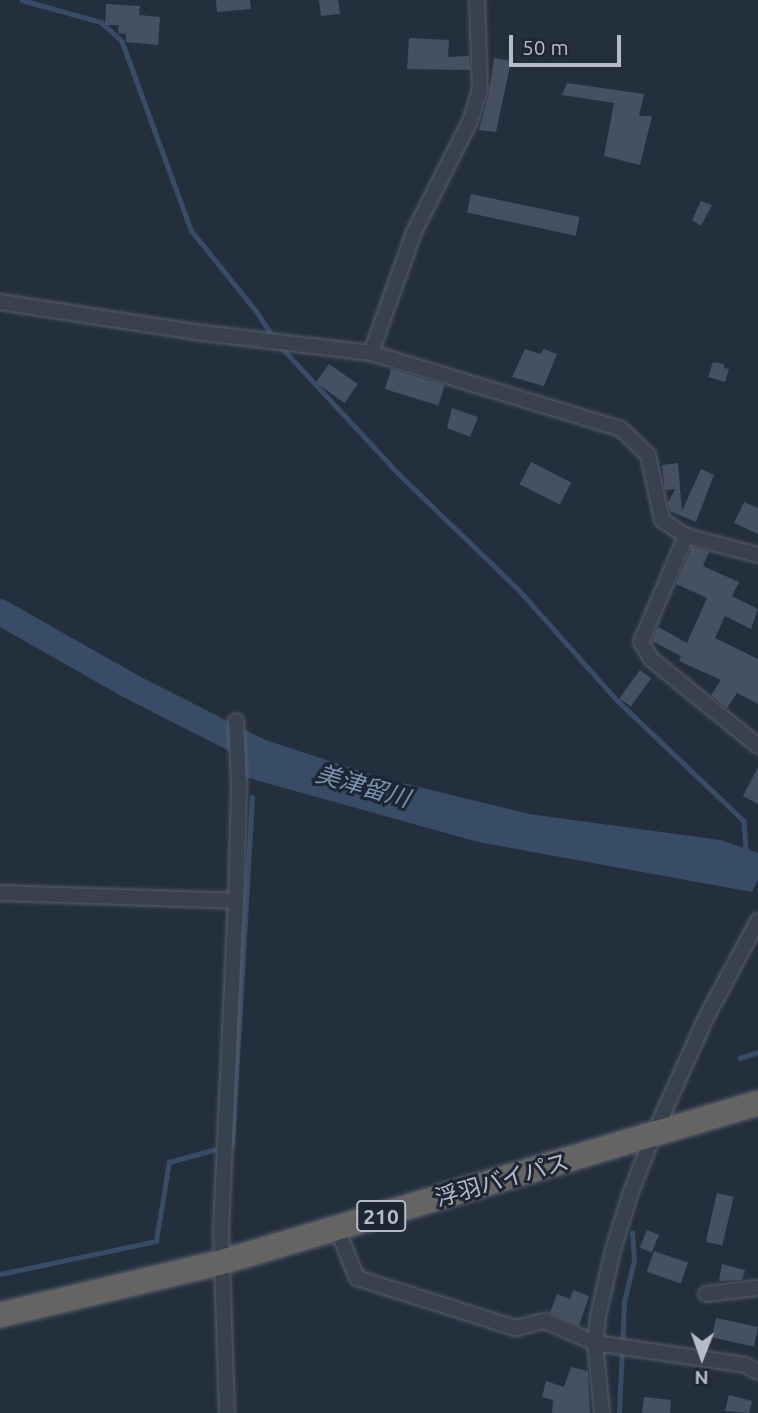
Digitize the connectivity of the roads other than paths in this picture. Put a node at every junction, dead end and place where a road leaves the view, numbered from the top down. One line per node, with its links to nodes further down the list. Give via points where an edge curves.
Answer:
1 (477, 0): 3 (street, via 480,90 471,119 414,232)
2 (0, 302): 3 (street)
3 (371, 353): 4 (street, via 621,429 648,456 662,520)
4 (686, 536): 5 (street); 7 (street, via 641,642 651,659)
5 (758, 555)
6 (236, 721): 9 (street)
7 (758, 746)
8 (0, 893): 9 (street)
9 (236, 901): 14 (street)
10 (758, 921): 12 (street, via 707,1016)
11 (758, 1104): 12 (highway, 浮羽バイパス / 210)
12 (653, 1136): 13 (highway, 浮羽バイパス / 210); 18 (street, via 613,1250)
13 (337, 1229): 14 (highway, 浮羽バイパス / 210); 18 (street, via 356,1278 516,1328 545,1321)
14 (222, 1262): 17 (highway, 浮羽バイパス / 210); 20 (street)
15 (758, 1288): 16 (street)
16 (706, 1294)
17 (0, 1315)
18 (595, 1343): 19 (street, via 745,1365); 21 (street)
19 (758, 1372)
20 (227, 1413)
21 (602, 1413)

